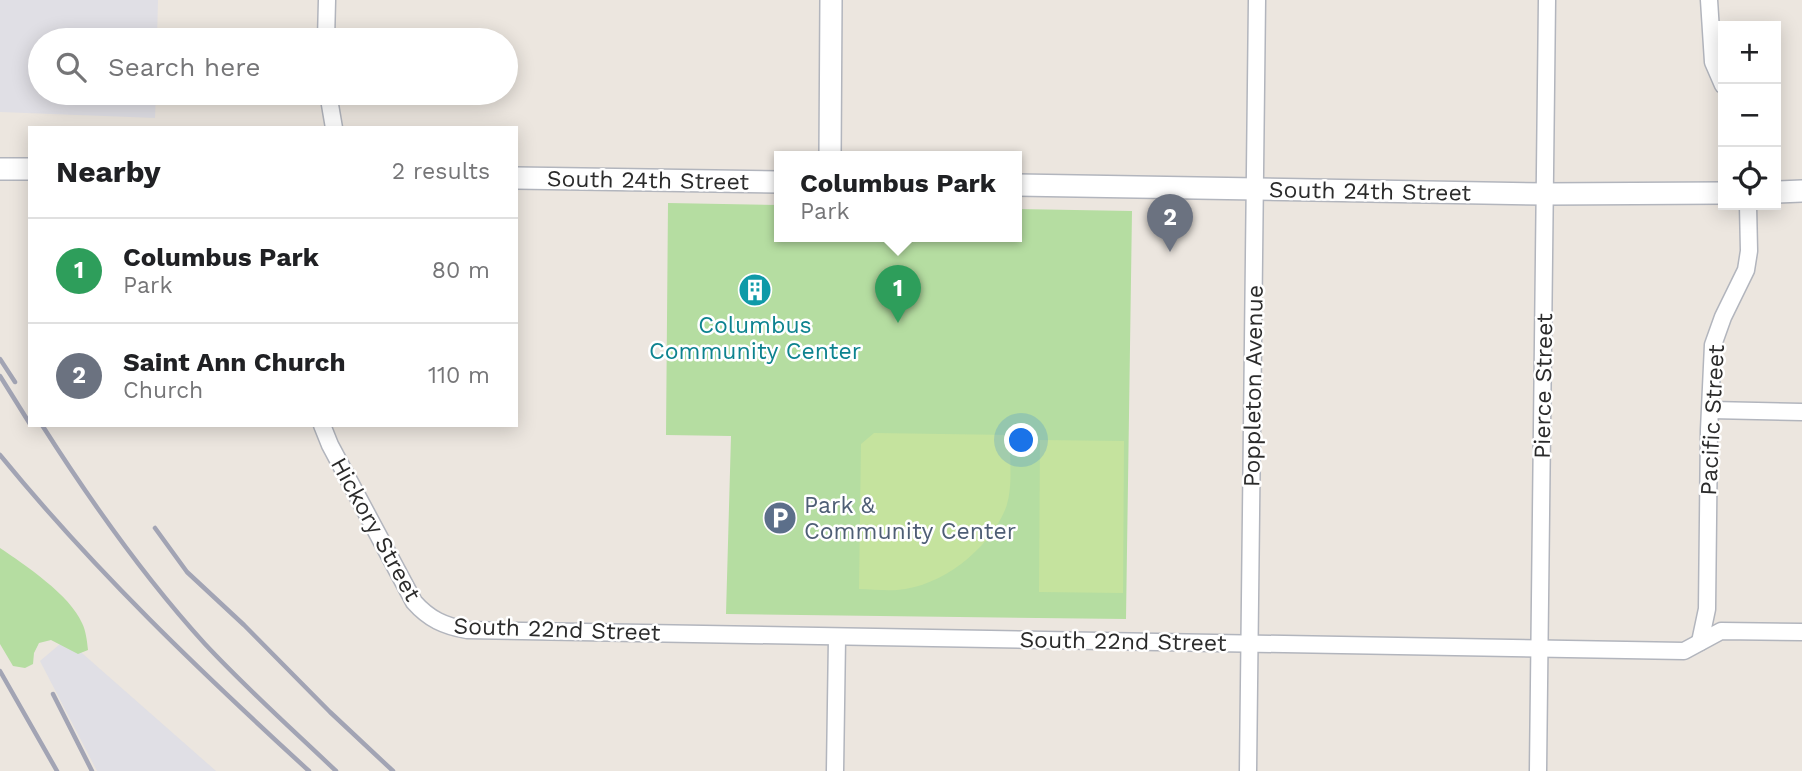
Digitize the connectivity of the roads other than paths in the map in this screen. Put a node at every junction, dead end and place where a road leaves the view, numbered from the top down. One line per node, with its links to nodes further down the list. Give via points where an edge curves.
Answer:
1 (327, 0): 6 (street)
2 (831, 0): 10 (main road)
3 (1257, 0): 16 (street, Poppleton Avenue)
4 (1547, 0): 20 (street, Pierce Street)
5 (1709, 0): 7 (street, via 1713,62)
6 (326, 28)
7 (1723, 84)
8 (330, 105): 9 (street)
9 (334, 126)
10 (830, 151)
11 (0, 169): 12 (main road)
12 (28, 169)
13 (518, 178): 14 (main road, South 24th Street)
14 (774, 182)
15 (1022, 185): 16 (main road, South 24th Street)
16 (1255, 189): 20 (main road, South 24th Street); 28 (street, Poppleton Avenue)
17 (1802, 191): 18 (main road)
18 (1781, 192)
19 (1718, 193): 20 (main road, South 24th Street)
20 (1545, 194): 30 (street, Pierce Street)
21 (1748, 210): 22 (street, Pacific Street, via 1746,270 1713,345)
22 (1711, 410): 23 (street); 29 (street, Pacific Street, via 1707,609)
23 (1802, 412)
24 (323, 427): 25 (street, Hickory Street, via 407,591 422,612)
25 (440, 624): 27 (street, South 22nd Street, via 467,630)
26 (1802, 632): 29 (street, South 22nd Street, via 1721,631)
27 (837, 638): 28 (street, South 22nd Street); 31 (street)
28 (1249, 642): 30 (street, South 22nd Street); 32 (street, Poppleton Avenue)
29 (1700, 642): 30 (street, South 22nd Street, via 1684,651)
30 (1540, 648): 33 (street, Pierce Street)
31 (835, 771)
32 (1248, 771)
33 (1538, 771)

